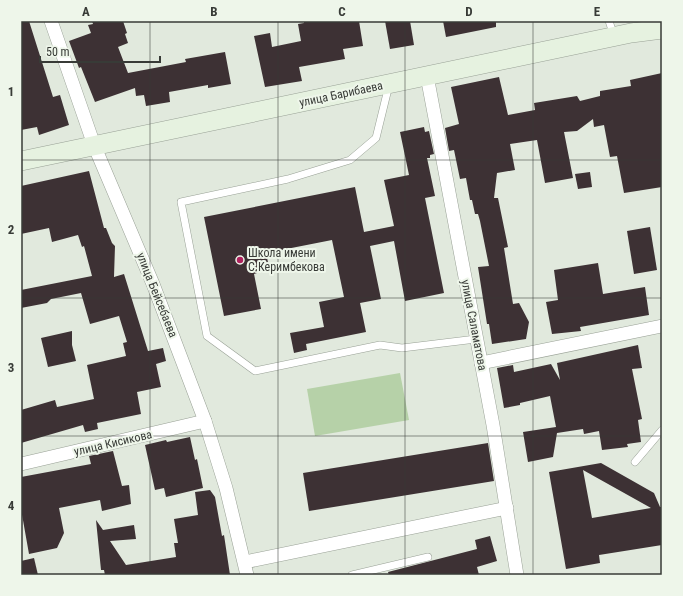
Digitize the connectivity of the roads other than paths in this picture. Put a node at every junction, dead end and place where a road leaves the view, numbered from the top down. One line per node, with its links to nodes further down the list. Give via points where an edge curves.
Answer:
1 (51, 21): 6 (street, улица Бейсебаева)
2 (662, 28): 3 (street, улица Барибаева)
3 (612, 29): 4 (street, улица Барибаева)
4 (427, 76): 5 (street, улица Барибаева); 9 (street, улица Саламатова)
5 (389, 84): 6 (street, улица Барибаева); 9 (lane, via 376,138 350,160 288,179 181,202 207,336 255,371 380,345 402,348)
6 (94, 145): 7 (street, улица Барибаева); 11 (street, улица Бейсебаева, via 153,284)
7 (21, 160)
8 (662, 326): 10 (street)
9 (476, 339): 10 (street, улица Саламатова)
10 (481, 363): 15 (street, улица Саламатова)
11 (205, 421): 14 (street, улица Кисикова); 17 (street, улица Бейсебаева)
12 (662, 430): 13 (lane)
13 (635, 462)
14 (21, 464)
15 (507, 508): 17 (street); 20 (street, улица Саламатова)
16 (428, 557): 19 (lane)
17 (245, 562): 18 (street, улица Бейсебаева)
18 (248, 575)
19 (352, 575)
20 (517, 575)

